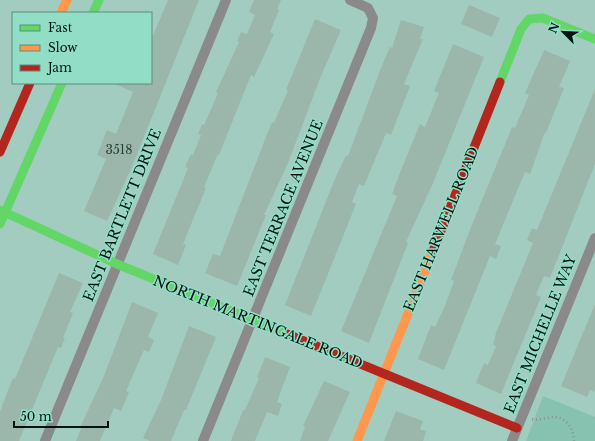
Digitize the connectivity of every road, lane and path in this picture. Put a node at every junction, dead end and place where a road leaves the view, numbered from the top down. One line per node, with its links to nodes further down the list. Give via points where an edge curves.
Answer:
1 (67, 0): 5 (street)
2 (98, 0): 6 (street)
3 (226, 0): 14 (street, EAST BARTLETT DRIVE)
4 (350, 0): 15 (street, EAST TERRACE AVENUE, via 368,8 373,18 371,28)
5 (61, 12)
6 (93, 12)
7 (595, 39): 16 (street, EAST HARWELL ROAD, via 543,18 530,19 521,29)
8 (30, 84): 10 (street)
9 (62, 84): 11 (street)
10 (0, 152)
11 (2, 211): 12 (street); 14 (street, NORTH MARTINGALE ROAD)
12 (0, 224)
13 (595, 238): 17 (street, EAST MICHELLE WAY)
14 (117, 264): 15 (street, NORTH MARTINGALE ROAD); 19 (street, EAST BARTLETT DRIVE)
15 (253, 318): 16 (street, NORTH MARTINGALE ROAD); 20 (street, EAST TERRACE AVENUE)
16 (384, 374): 18 (street, NORTH MARTINGALE ROAD); 21 (street, EAST HARWELL ROAD)
17 (522, 416): 18 (street, EAST MICHELLE WAY); 23 (path, via 533,420 560,418 574,433)
18 (517, 428): 22 (street, EAST MICHELLE WAY)
19 (45, 441)
20 (203, 441)
21 (357, 441)
22 (512, 441)
23 (574, 441)

